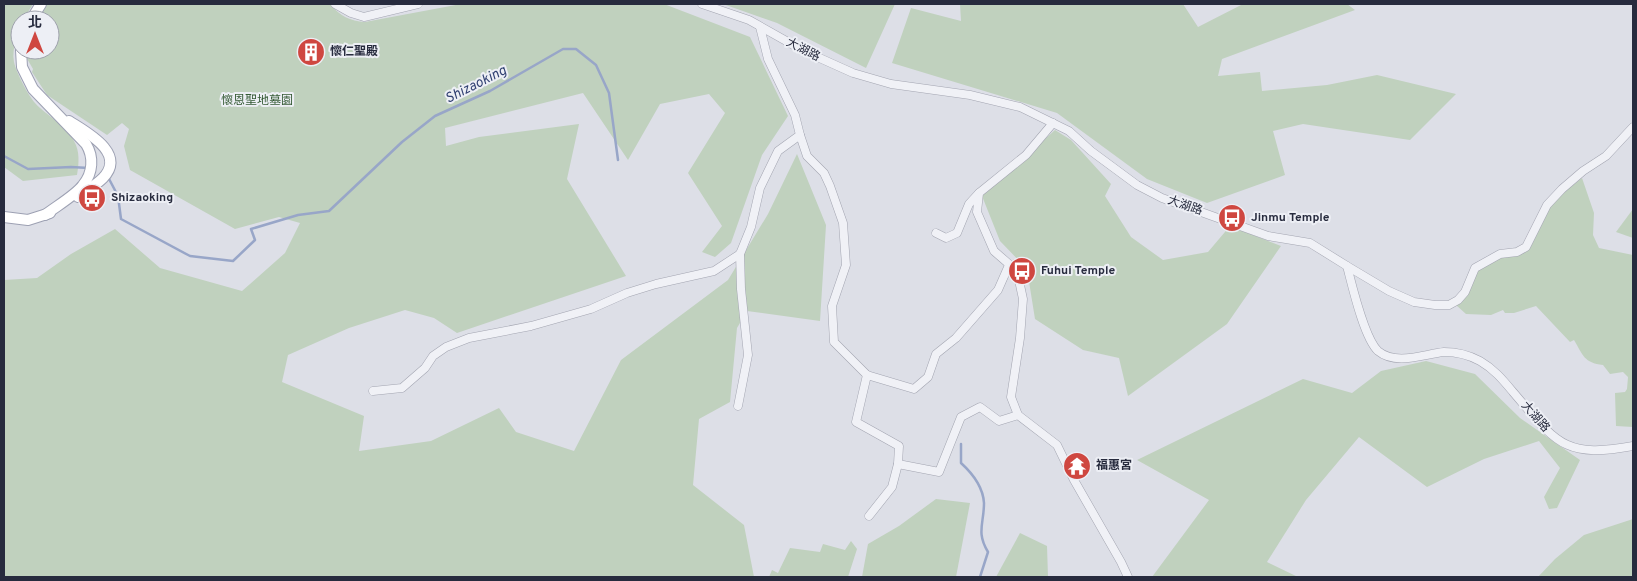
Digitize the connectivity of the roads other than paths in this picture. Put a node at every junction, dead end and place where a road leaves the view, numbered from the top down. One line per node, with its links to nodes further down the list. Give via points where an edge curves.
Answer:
1 (335, 4): 2 (street, via 364,17)
2 (418, 4)
3 (702, 4): 4 (street, 大湖路)
4 (760, 27): 7 (street, 大湖路, via 804,52 853,73 891,84 970,95 1012,105); 9 (street, via 768,59 795,114)
5 (22, 60): 6 (main road, via 33,89)
6 (55, 113): 12 (main road, via 86,144 92,164 84,185); 12 (main road, via 102,143 109,154 110,166 104,177 85,192)
7 (1054, 123): 10 (street, via 1026,155); 16 (street, 大湖路, via 1069,131 1137,185 1162,198 1268,236 1310,243)
8 (1633, 127): 16 (street, via 1606,156 1562,189 1548,205 1526,247 1500,254 1475,268 1465,292 1449,305 1414,302)
9 (800, 136): 14 (street, via 778,151 760,188 751,227); 17 (street, via 807,156 824,173 843,223 846,266 832,306 834,342)
10 (979, 193): 13 (street, via 969,204 957,233 946,238); 15 (street, via 977,212 994,250)
11 (4, 216): 12 (main road, via 28,220)
12 (45, 216)
13 (936, 233)
14 (740, 254): 18 (street, via 714,271 656,284 591,309 531,326 469,338 433,356 425,368 402,388); 19 (street, via 748,355)
15 (1009, 265): 17 (street, via 998,290 956,338 936,354 928,377 914,390); 20 (street, via 1017,272 1023,299 1011,397)
16 (1347, 266): 21 (street, 大湖路, via 1364,324 1377,350 1387,356 1409,358 1445,352 1462,354 1496,372 1546,431 1565,445 1585,451)
17 (867, 375): 22 (street, via 856,422 899,446)
18 (373, 391)
19 (738, 406)
20 (1018, 415): 22 (street, via 999,421 980,407 961,417 939,472); 24 (street, via 1056,445)
21 (1633, 446)
22 (898, 464): 23 (street, via 892,487)
23 (869, 516)
24 (1128, 577)

